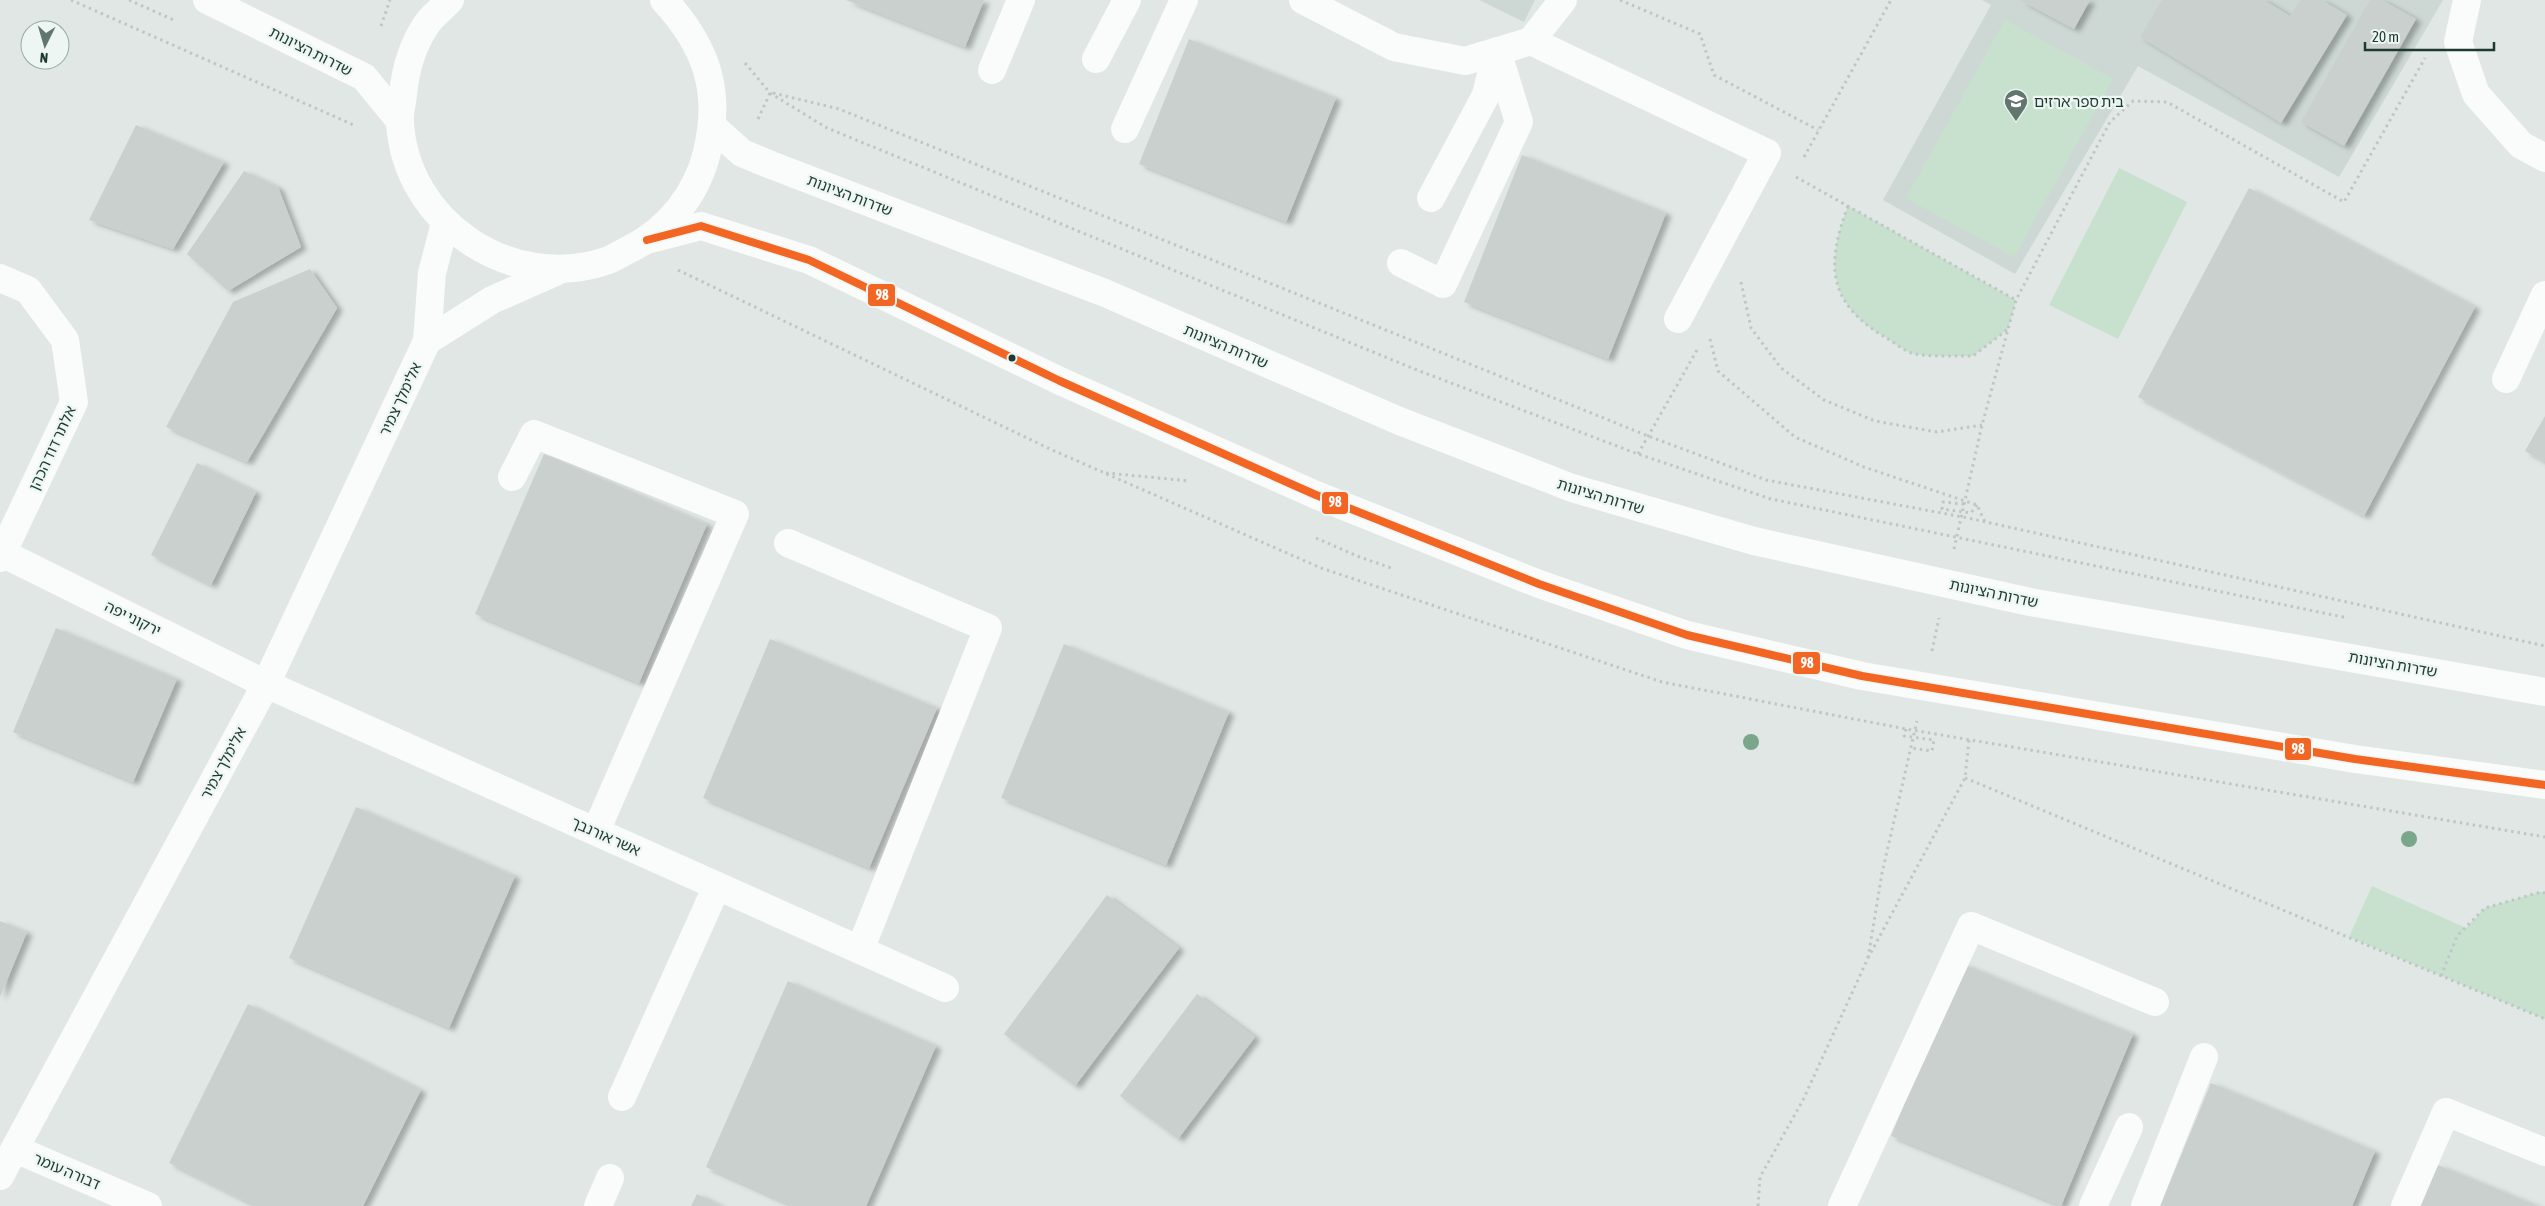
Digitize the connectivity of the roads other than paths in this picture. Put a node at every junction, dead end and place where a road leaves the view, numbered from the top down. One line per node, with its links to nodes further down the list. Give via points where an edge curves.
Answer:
1 (207, 0): 14 (street, שדרות הציונות, via 364,77)
2 (450, 0): 14 (street, via 426,24 405,71)
3 (664, 0): 15 (street, via 685,24 703,56 712,91)
4 (1021, 0): 13 (street)
5 (1127, 0): 12 (street)
6 (1184, 0): 16 (street)
7 (1303, 0): 11 (street, via 1394,48 1465,62)
8 (1563, 0): 10 (street)
9 (2467, 0): 17 (street, via 2458,42 2476,94 2522,145)
10 (1531, 42): 11 (street); 25 (street, via 1767,152)
11 (1497, 51): 18 (street, via 1486,95); 21 (street, via 1519,122 1443,284)
12 (1096, 59)
13 (992, 70)
14 (400, 121): 19 (street, via 406,158 421,193)
15 (713, 127): 20 (street, via 702,171 680,210); 32 (street, שדרות הציונות, via 742,152 771,165 1105,293 1397,420 1572,488 1754,541 2030,602)
16 (1125, 129)
17 (2545, 158)
18 (1431, 198)
19 (445, 223): 22 (street, via 478,249 518,264); 26 (street, אלימלך צמיר, via 432,273)
20 (647, 240): 22 (street, via 606,261); 33 (street, via 701,226 810,260 1060,381 1316,495 1540,584 1687,635 1862,676 2355,759)
21 (1400, 263)
22 (561, 269): 26 (street, via 492,300)
23 (0, 278): 30 (street, אלתר דוד הכהן, via 28,290 65,340 74,402)
24 (2545, 295): 27 (street)
25 (1678, 319)
26 (427, 341): 31 (street, אלימלך צמיר)
27 (2506, 379)
28 (512, 477): 34 (street, via 534,434 735,514)
29 (788, 543): 36 (street, via 988,628)
30 (1, 555): 31 (street, ירקוני יפה)
31 (266, 684): 34 (street, אשר אורנבך); 42 (street, אלימלך צמיר)
32 (2545, 692)
33 (2545, 785)
34 (596, 831): 35 (street, אשר אורנבך)
35 (717, 886): 36 (street, אשר אורנבך); 40 (street)
36 (860, 950): 37 (street, אשר אורנבך)
37 (945, 988)
38 (2155, 1002): 48 (street, via 1971,926)
39 (2204, 1058): 50 (street)
40 (622, 1097)
41 (2129, 1127): 49 (street)
42 (15, 1149): 44 (street, אלימלך צמיר); 46 (street, דבורה עומר)
43 (2545, 1152): 51 (street, via 2446,1112)
44 (0, 1176)
45 (610, 1178): 47 (street)
46 (148, 1206)
47 (598, 1206)
48 (1842, 1206)
49 (2093, 1206)
50 (2145, 1206)
51 (2405, 1206)

